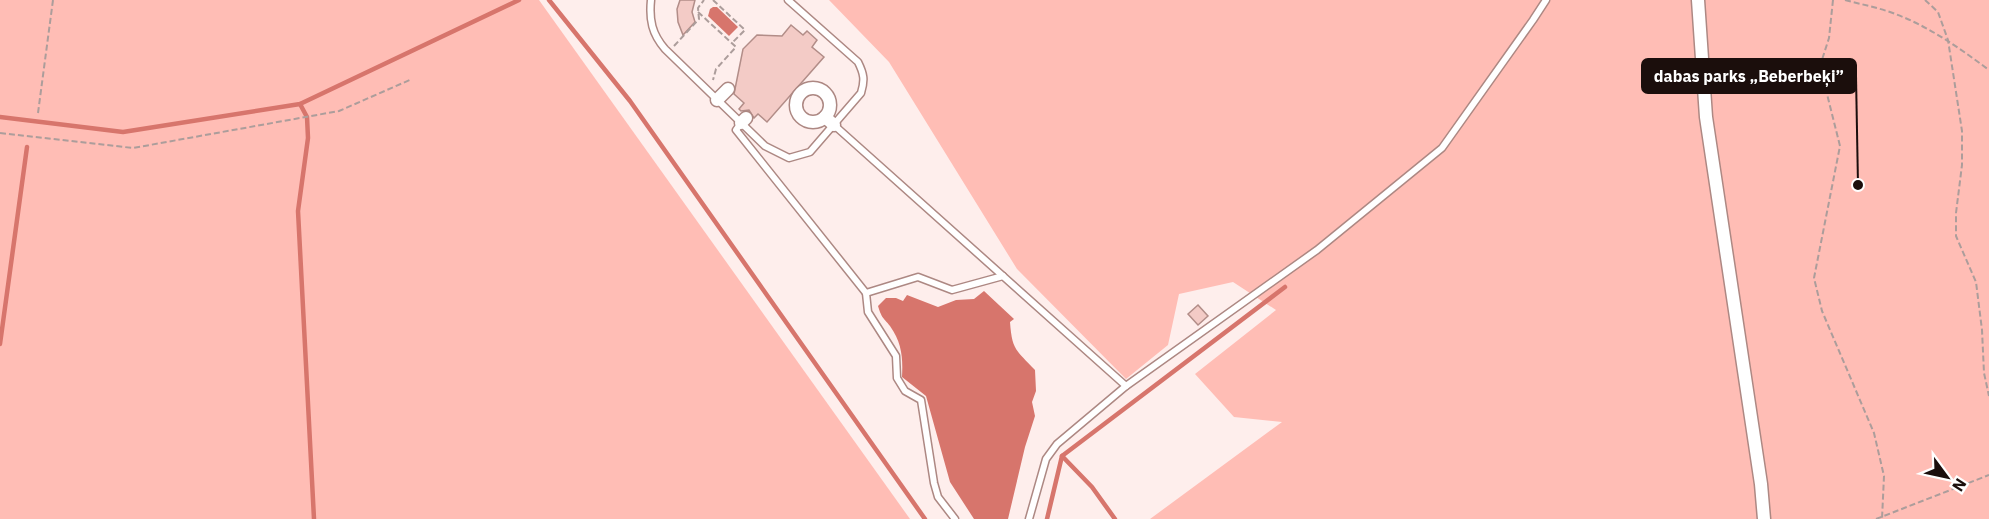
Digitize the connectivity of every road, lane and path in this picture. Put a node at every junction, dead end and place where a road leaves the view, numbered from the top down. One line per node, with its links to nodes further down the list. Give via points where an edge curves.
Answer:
1 (53, 0): 19 (path)
2 (651, 0): 14 (lane, via 652,29)
3 (704, 0): 11 (path)
4 (713, 0): 13 (path, via 745,30)
5 (788, 0): 21 (lane, via 858,62 864,74 861,93)
6 (1546, 0): 25 (lane, via 1442,148 1317,249)
7 (1698, 0): 31 (street, via 1706,117)
8 (1833, 0): 28 (path, via 1829,38 1820,66 1840,146 1815,278 1822,311 1874,433 1884,476)
9 (1845, 0): 12 (path, via 1920,24)
10 (1925, 0): 12 (path, via 1938,12)
11 (698, 12): 13 (path); 14 (path, via 699,19)
12 (1948, 40): 15 (path); 26 (path, via 1962,131 1956,236 1976,282)
13 (732, 44): 18 (path, via 736,46 716,69)
14 (668, 52): 18 (lane)
15 (1989, 70)
16 (412, 79): 22 (path, via 339,111 133,148)
17 (728, 89): 18 (street)
18 (716, 99): 20 (lane)
19 (38, 113)
20 (744, 121): 21 (lane, via 765,146 789,158 810,152); 24 (lane, via 736,130)
21 (830, 121): 23 (lane)
22 (0, 133)
23 (1002, 276): 24 (lane, via 952,290 918,277); 25 (lane)
24 (866, 293): 29 (lane, via 868,312 896,356 897,378 905,391 921,400 934,483 938,497)
25 (1126, 386): 30 (lane, via 1057,444 1046,459)
26 (1989, 396)
27 (1989, 475): 28 (path)
28 (1882, 518): 32 (path)
29 (955, 519)
30 (1029, 519)
31 (1764, 519)
32 (1875, 519)

